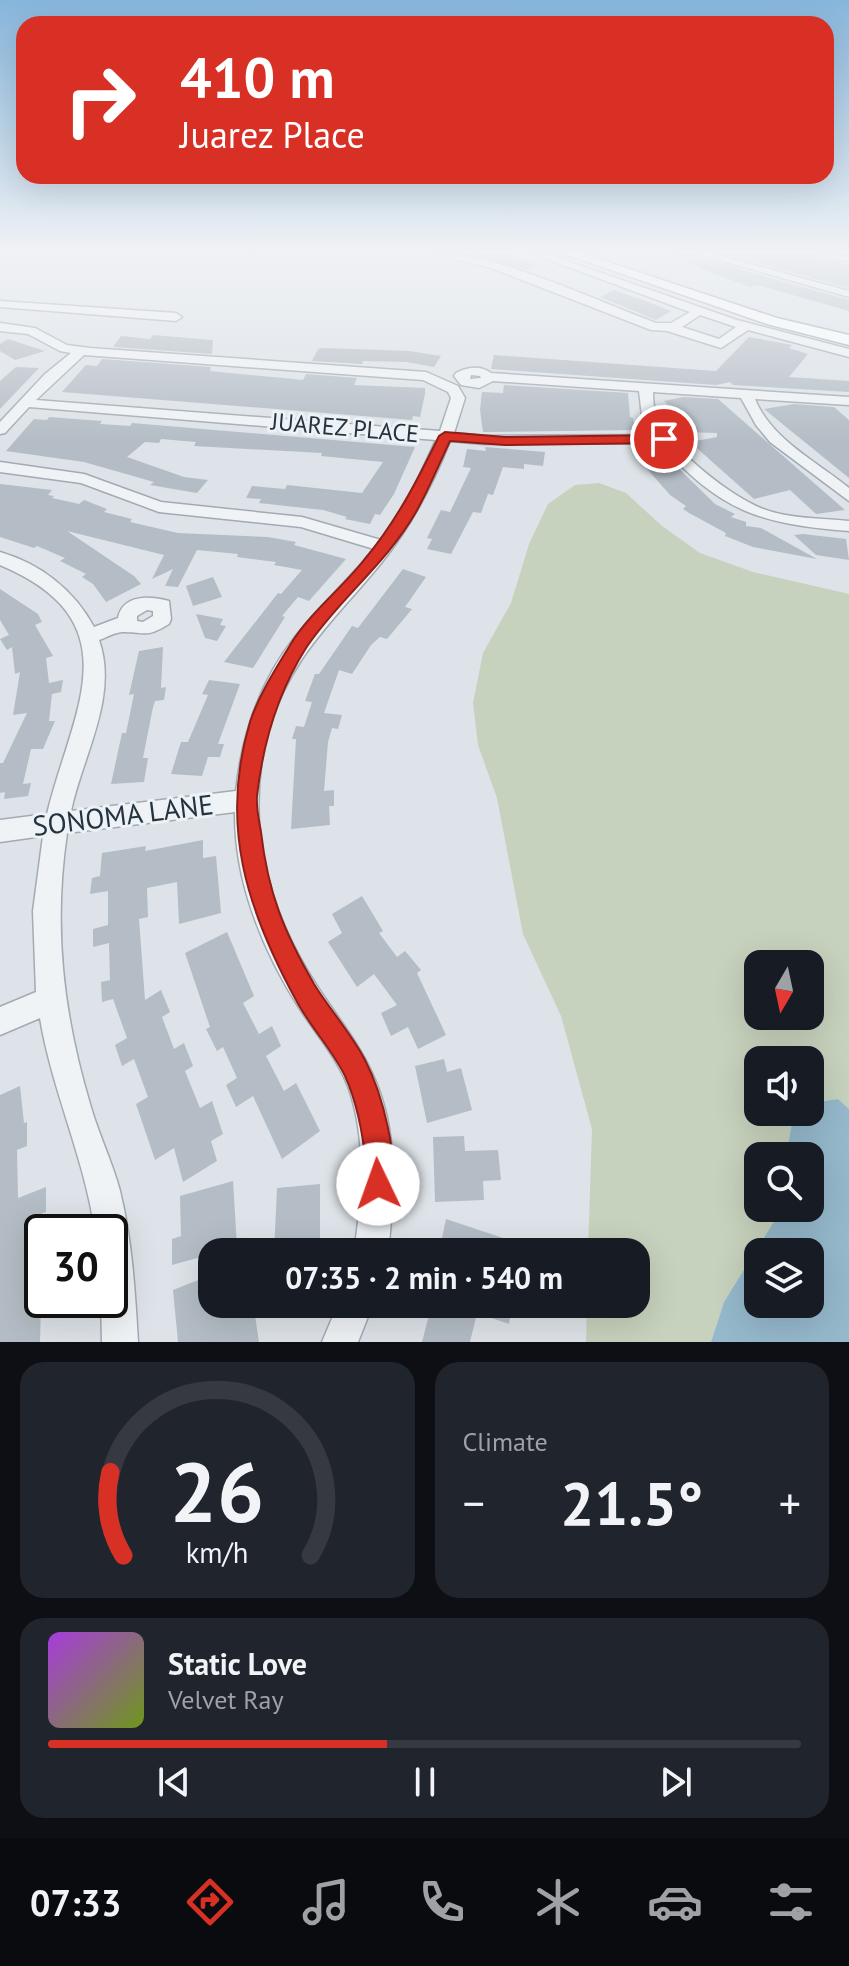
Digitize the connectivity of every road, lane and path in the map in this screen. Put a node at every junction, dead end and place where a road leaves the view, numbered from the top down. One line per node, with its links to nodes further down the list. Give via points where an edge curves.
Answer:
1 (171, 317): 2 (street)
2 (176, 317)
3 (639, 317): 12 (street, via 655,327)
4 (690, 317): 12 (street)
5 (717, 317): 8 (street)
6 (756, 317): 9 (main road)
7 (758, 317): 9 (main road)
8 (721, 318): 10 (street); 14 (street)
9 (772, 322): 10 (street); 13 (main road); 15 (main road)
10 (746, 326): 14 (street, via 721,344)
11 (0, 327): 16 (street, via 42,334 64,348)
12 (671, 328): 14 (street)
13 (849, 331)
14 (696, 336)
15 (845, 347): 17 (street)
16 (81, 351): 22 (street); 24 (street, via 426,376 453,389 458,398)
17 (826, 365)
18 (488, 377): 19 (street)
19 (646, 388): 20 (street); 25 (street, via 647,413)
20 (746, 394): 21 (street); 27 (street, via 764,427)
21 (849, 401)
22 (26, 403): 23 (street); 24 (street, JUAREZ PLACE)
23 (0, 430)
24 (445, 436): 25 (street, JUAREZ PLACE, via 505,441); 29 (street, via 425,485)
25 (664, 439): 28 (street, via 744,507)
26 (0, 467): 29 (street, via 74,476 176,510 302,522)
27 (849, 496)
28 (849, 526)
29 (385, 547): 33 (street, via 286,666 260,723)
30 (0, 558): 32 (street, via 44,579 63,596)
31 (126, 622): 32 (street)
32 (88, 637): 34 (street, via 95,672 93,699)
33 (246, 800): 34 (street, SONOMA LANE); 38 (street, via 255,878 274,933 306,995 356,1069 369,1110 379,1159)
34 (58, 822): 35 (street, SONOMA LANE); 36 (street, via 48,886)
35 (0, 831)
36 (52, 999): 37 (street); 40 (street, via 75,1108 112,1231)
37 (0, 1021)
38 (373, 1238)
39 (350, 1318): 41 (street)
40 (120, 1342)
41 (340, 1342)

